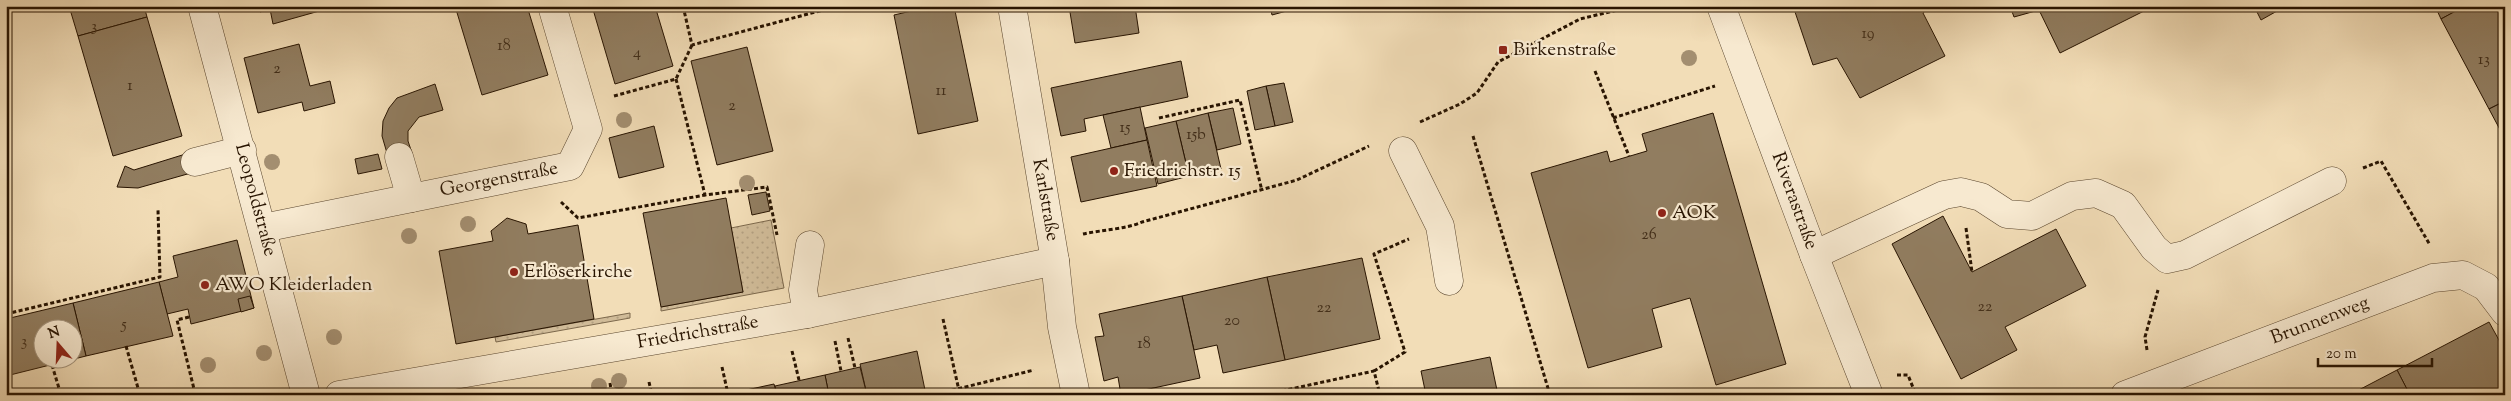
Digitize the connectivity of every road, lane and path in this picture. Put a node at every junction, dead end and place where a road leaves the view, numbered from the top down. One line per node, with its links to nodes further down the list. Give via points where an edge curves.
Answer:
1 (202, 6): 19 (street, Leopoldstraße)
2 (552, 6): 13 (street, Georgenstraße)
3 (682, 6): 9 (path)
4 (843, 6): 8 (path)
5 (1012, 6): 34 (street, Karlstraße)
6 (1634, 6): 17 (path, via 1580,19 1498,62 1477,93)
7 (1721, 6): 35 (street, Riverastraße)
8 (822, 8): 9 (path)
9 (692, 45): 11 (path)
10 (1594, 71): 15 (path)
11 (676, 79): 13 (path); 27 (path)
12 (1723, 84): 15 (path)
13 (581, 105): 23 (street, Georgenstraße, via 588,129 570,166)
14 (1159, 118): 25 (path, via 1240,100)
15 (1613, 118): 20 (path)
16 (1473, 136): 73 (path)
17 (1407, 138): 30 (street)
18 (1376, 142): 25 (path, via 1298,180)
19 (242, 150): 22 (street); 31 (street, Leopoldstraße)
20 (1629, 156)
21 (399, 157): 28 (street)
22 (195, 162)
23 (532, 174): 27 (path, via 578,218); 28 (street, Georgenstraße)
24 (2332, 181): 36 (street, via 2185,254); 38 (path, via 2381,161)
25 (1262, 191): 34 (path, via 1132,227 1123,226)
26 (1961, 192): 35 (street, via 1944,196); 36 (street, via 1980,197 2007,214 2032,216 2072,196 2096,193 2123,205 2154,248); 37 (path)
27 (705, 196): 32 (path, via 768,187)
28 (411, 198): 31 (street, Georgenstraße)
29 (158, 210): 41 (path, via 160,277)
30 (1440, 226): 39 (street); 54 (path, via 1374,254 1405,352)
31 (263, 228): 64 (street, Leopoldstraße)
32 (777, 236)
33 (810, 245): 42 (street, via 802,290)
34 (1053, 251): 42 (street, Friedrichstraße); 70 (street, Karlstraße, via 1062,327)
35 (1814, 255): 74 (street, Riverastraße)
36 (2167, 259): 57 (path, via 2145,337)
37 (1972, 272)
38 (2449, 276): 40 (street, Brunnenweg, via 2463,275 2486,287); 57 (street, Brunnenweg, via 2433,278)
39 (1449, 281)
40 (2505, 312)
41 (6, 314)
42 (807, 314): 65 (street, Friedrichstraße)
43 (941, 314): 58 (path)
44 (190, 317): 60 (path, via 177,320)
45 (847, 333): 51 (path)
46 (834, 336): 53 (path)
47 (791, 345): 55 (path)
48 (126, 346): 63 (path)
49 (722, 367): 61 (path)
50 (53, 368): 62 (path)
51 (855, 368)
52 (1034, 370): 58 (path)
53 (841, 371)
54 (1374, 371): 71 (path); 72 (path)
55 (799, 380)
56 (649, 382): 67 (path)
57 (2150, 385): 75 (street, Brunnenweg)
58 (959, 388): 68 (path); 69 (path)
59 (611, 389): 66 (path)
60 (194, 390)
61 (728, 394)
62 (60, 395)
63 (140, 395)
64 (306, 395)
65 (339, 395)
66 (612, 395)
67 (652, 395)
68 (933, 395)
69 (960, 395)
70 (1076, 395)
71 (1263, 395)
72 (1380, 395)
73 (1550, 395)
74 (1869, 395)
75 (2125, 395)

